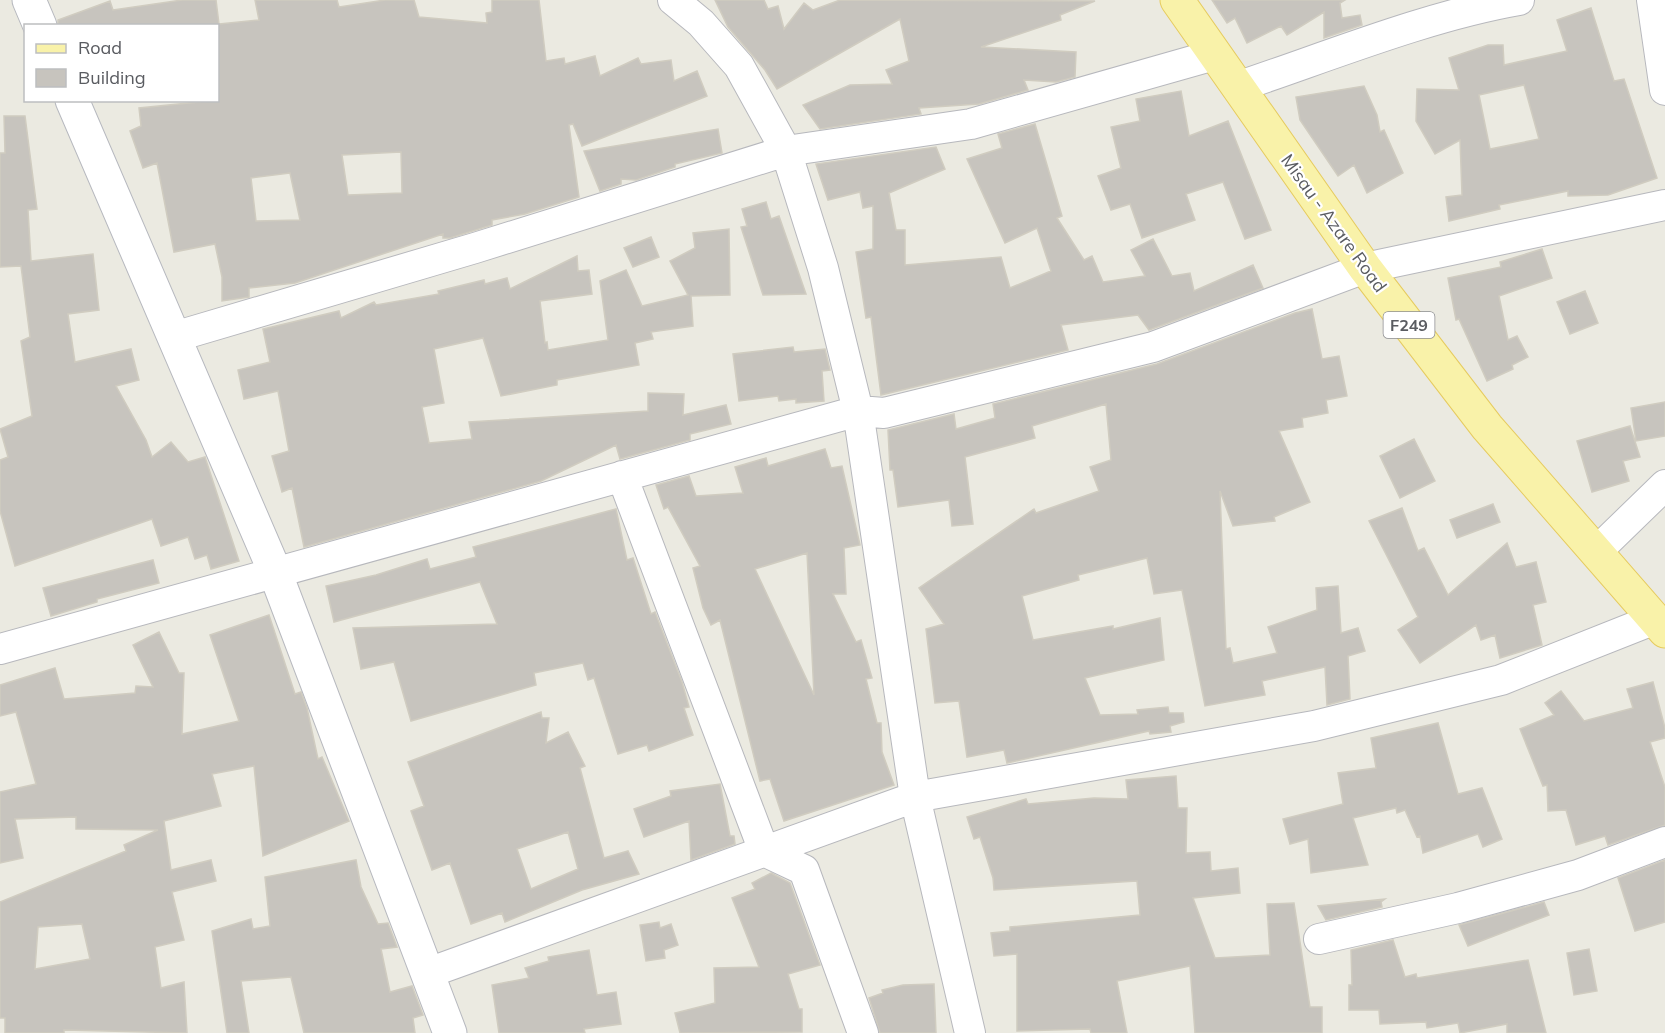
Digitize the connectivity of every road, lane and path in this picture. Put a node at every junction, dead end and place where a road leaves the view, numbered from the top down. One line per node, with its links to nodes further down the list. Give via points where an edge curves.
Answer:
1 (29, 0): 6 (main road)
2 (672, 0): 11 (street, via 701,23 739,66)
3 (1177, 0): 7 (main road, Misau - Azare Road / F249)
4 (1519, 0): 8 (street, via 1428,24)
5 (1652, 0): 9 (street)
6 (39, 24)
7 (1215, 55): 8 (main road, Misau - Azare Road / F249); 11 (street, via 971,124)
8 (1237, 87): 13 (main road, Misau - Azare Road / F249)
9 (1665, 90)
10 (73, 102): 14 (main road)
11 (786, 151): 14 (street); 15 (street, via 823,268)
12 (1665, 205): 13 (street)
13 (1365, 268): 15 (street, via 1153,347 884,412); 18 (main road, Misau - Azare Road / F249, via 1487,427)
14 (174, 337): 19 (main road)
15 (858, 411): 16 (street); 22 (street)
16 (622, 476): 19 (street); 24 (street)
17 (1665, 485): 18 (street)
18 (1596, 552): 20 (main road, Misau - Azare Road / F249)
19 (275, 572): 21 (street); 26 (main road)
20 (1660, 625): 22 (street, via 1501,680 1314,726)
21 (0, 649)
22 (915, 796): 24 (street); 29 (street)
23 (1665, 842): 25 (street, via 1578,875 1458,908)
24 (764, 851): 26 (street); 28 (street, via 804,870)
25 (1319, 939)
26 (428, 974): 27 (main road)
27 (450, 1033)
28 (863, 1033)
29 (970, 1033)

